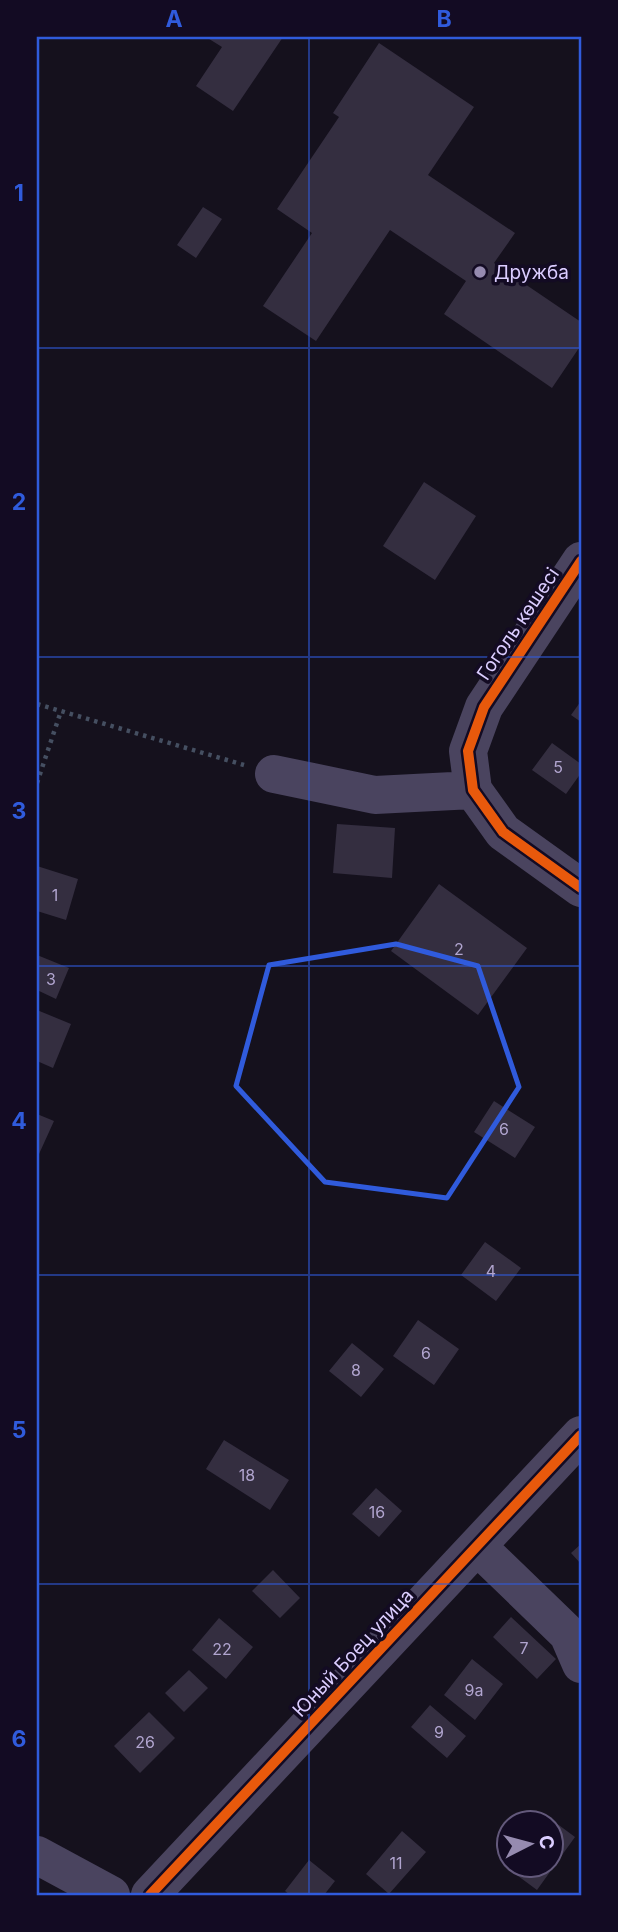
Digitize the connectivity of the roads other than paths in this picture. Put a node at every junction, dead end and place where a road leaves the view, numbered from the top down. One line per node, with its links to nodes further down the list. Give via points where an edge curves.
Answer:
1 (581, 561): 3 (street, Гоголь көшесі, via 484,707 468,751)
2 (274, 774): 3 (street, via 375,795)
3 (473, 790): 4 (street, via 503,832)
4 (581, 888)
5 (581, 1435): 6 (street, Юный Боец улица)
6 (477, 1546): 7 (street, via 568,1634); 10 (street, Юный Боец улица)
7 (581, 1664)
8 (37, 1855): 9 (street)
9 (111, 1895)
10 (150, 1895)

